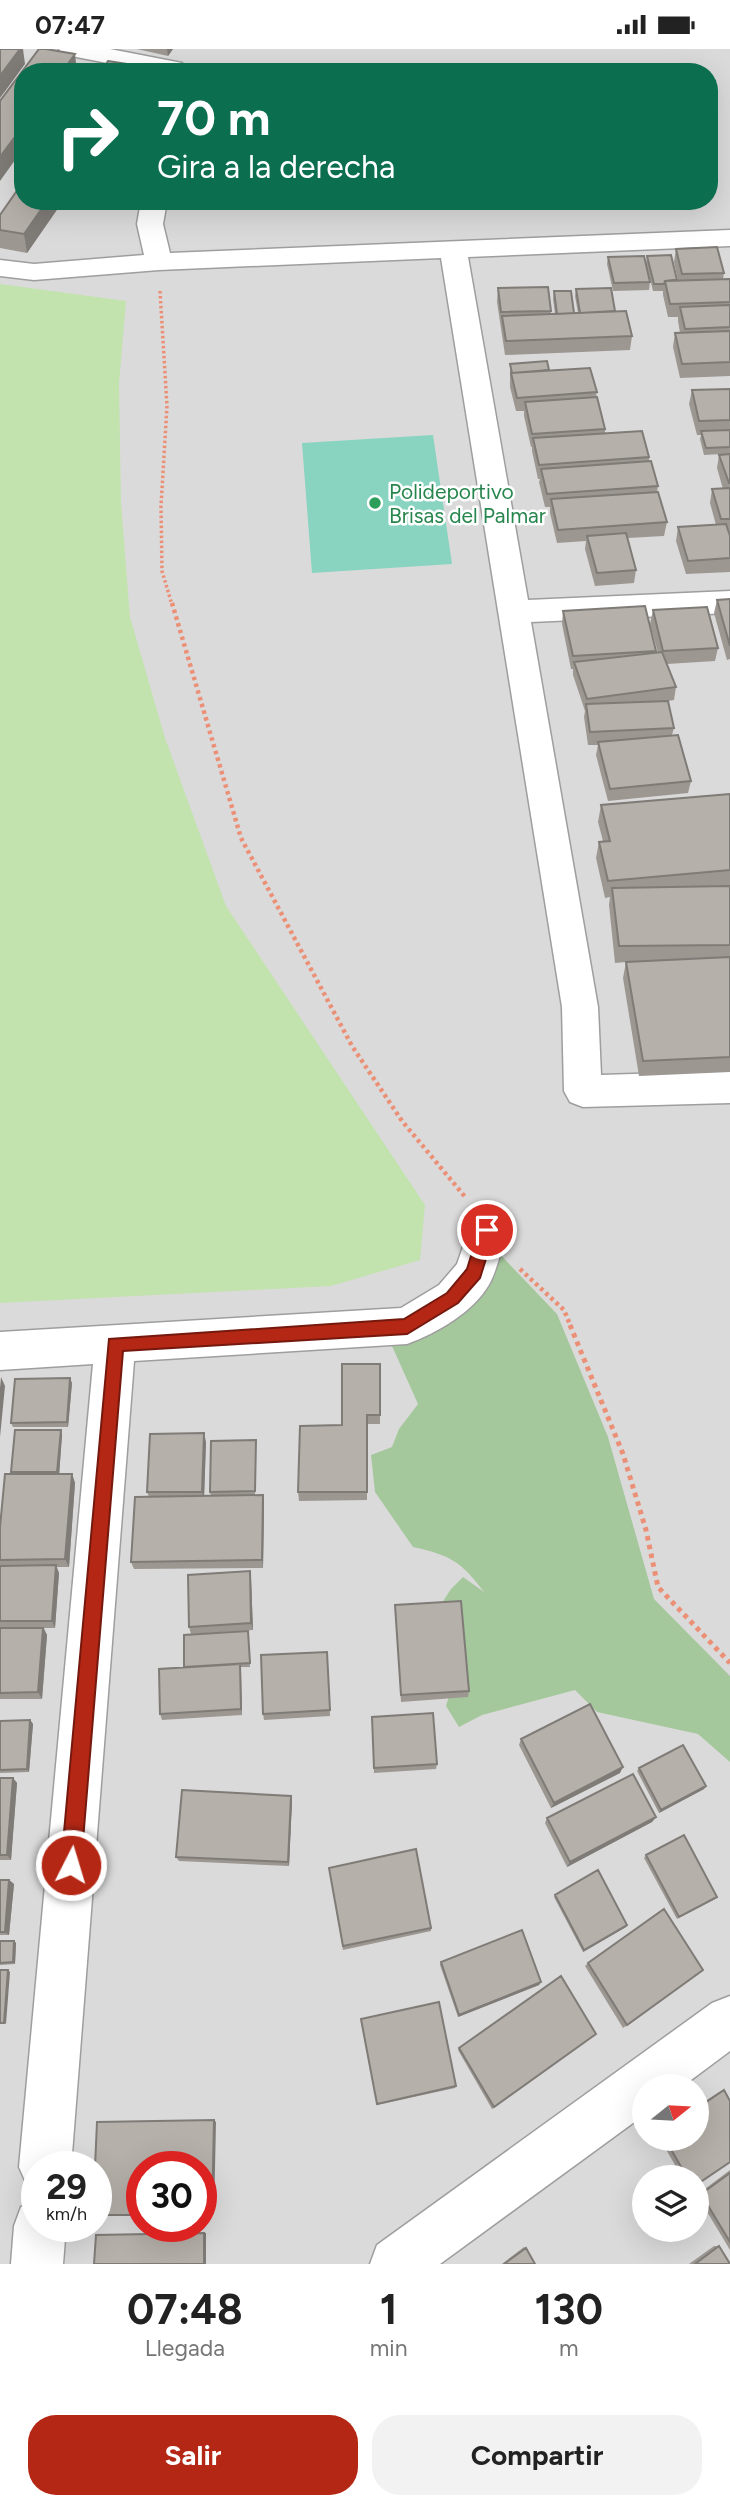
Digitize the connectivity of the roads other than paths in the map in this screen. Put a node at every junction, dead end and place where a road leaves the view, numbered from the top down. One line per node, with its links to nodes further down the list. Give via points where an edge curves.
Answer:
1 (71, 49): 3 (street)
2 (192, 49): 4 (street)
3 (139, 63)
4 (179, 63)
5 (152, 210): 8 (street, via 150,224)
6 (729, 241): 7 (street)
7 (453, 249): 8 (street); 11 (street)
8 (159, 262): 9 (street, via 34,272)
9 (0, 268)
10 (730, 602): 11 (street)
11 (513, 613): 12 (street, via 580,1007 583,1091)
12 (730, 1087)
13 (487, 1230): 14 (street, via 474,1273 453,1298 407,1327)
14 (115, 1344): 15 (street); 17 (street)
15 (0, 1351)
16 (730, 2021): 20 (street)
17 (46, 2151)
18 (39, 2242): 19 (street)
19 (37, 2264)
20 (396, 2264)

